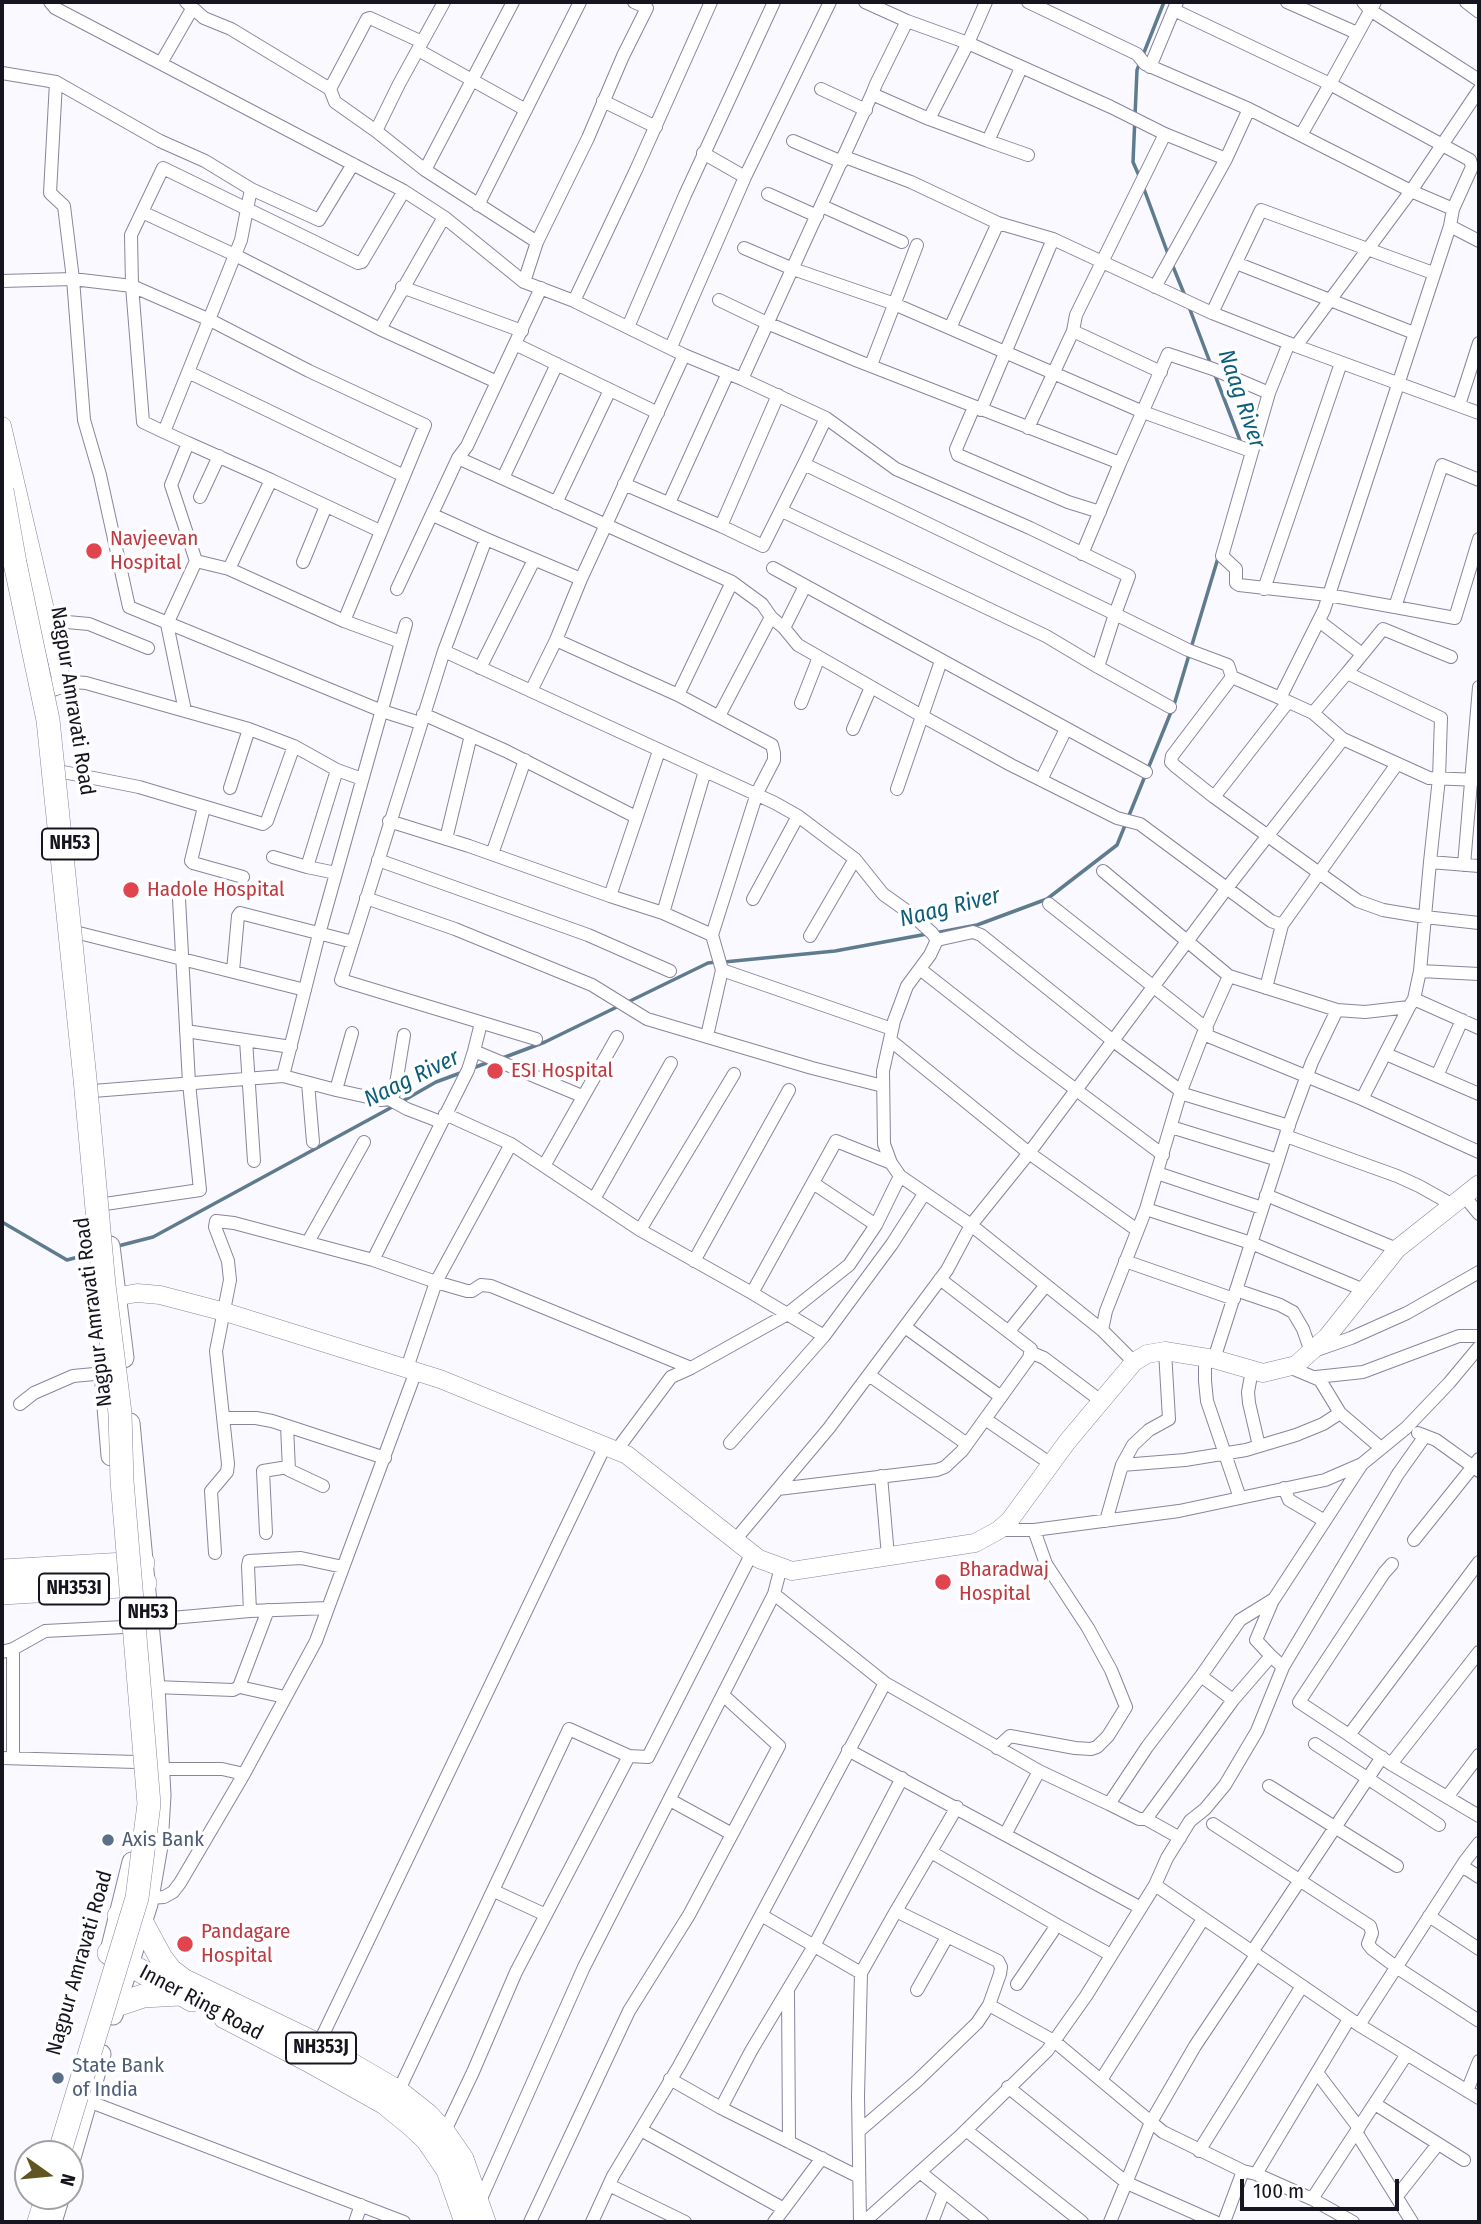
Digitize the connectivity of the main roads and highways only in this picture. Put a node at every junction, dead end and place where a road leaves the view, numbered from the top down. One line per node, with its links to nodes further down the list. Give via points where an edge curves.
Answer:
1 (2, 453): 4 (main road, Nagpur Amravati Road / NH53, via 51,689 63,772 105,1204)
2 (2, 490): 16 (highway, bridge, via 48,720 120,1413 149,1804 137,1898)
3 (2, 530): 4 (main road, Nagpur Amravati Road / NH53, via 38,718 55,839)
4 (103, 1251): 5 (main road, Nagpur Amravati Road / NH53)
5 (109, 1297): 7 (main road, Nagpur Amravati Road / NH53); 8 (main road, Nagpur Amravati Road / NH53, via 105,1373)
6 (2, 1571): 8 (highway, NH353I)
7 (144, 1573): 8 (highway, NH353I); 11 (main road, Nagpur Amravati Road / NH53, via 161,1796 158,1846)
8 (120, 1575): 9 (highway, NH353I); 10 (main road, Nagpur Amravati Road / NH53, via 139,1802 136,1840)
9 (2, 1593)
10 (119, 1916): 11 (highway); 12 (main road, Nagpur Amravati Road / NH53)
11 (142, 1923): 12 (main road, Nagpur Amravati Road / NH53); 18 (highway, Inner Ring Road / NH353J, via 161,1958 183,1980 318,2045 398,2092 427,2115 462,2159)
12 (119, 1959): 13 (highway, Inner Ring Road / NH353J); 14 (main road, Nagpur Amravati Road / NH53); 15 (main road, Nagpur Amravati Road / NH53)
13 (180, 1994): 14 (highway, via 143,1996); 18 (highway, Inner Ring Road / NH353J, via 385,2103 427,2139)
14 (116, 2005): 17 (main road, Nagpur Amravati Road / NH53)
15 (53, 2140)
16 (63, 2140)
17 (76, 2140)
18 (476, 2216)

